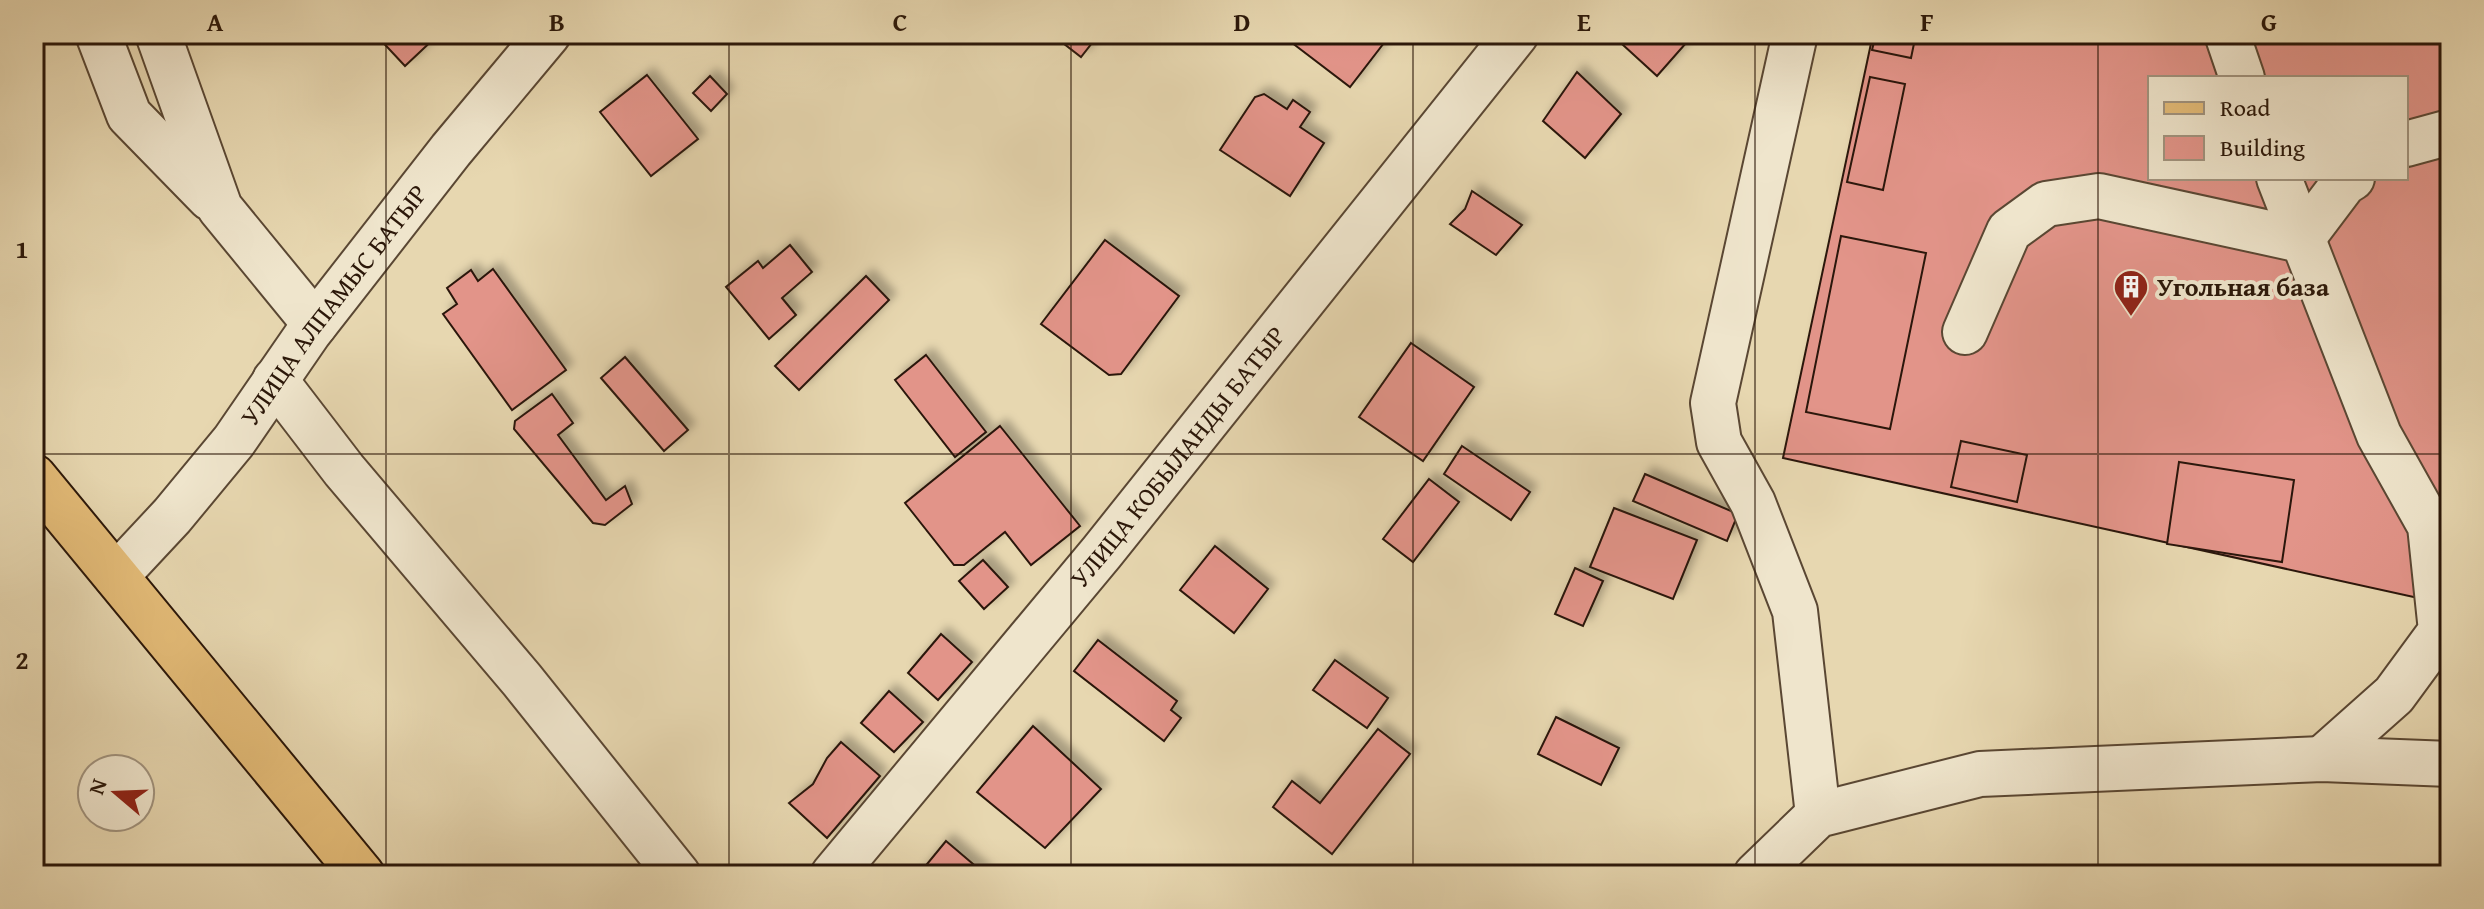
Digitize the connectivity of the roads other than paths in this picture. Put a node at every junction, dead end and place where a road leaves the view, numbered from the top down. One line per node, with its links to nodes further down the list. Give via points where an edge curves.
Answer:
1 (98, 34): 12 (street, via 129,115)
2 (158, 34): 12 (street)
3 (548, 34): 14 (street, УЛИЦА АЛПАМЫС БАТЫР)
4 (1516, 34): 24 (street, УЛИЦА КОБЫЛАНДЫ БАТЫР, via 1102,552)
5 (1795, 34): 21 (street, via 1713,403 1719,442 1753,503 1795,611)
6 (2227, 34): 7 (street)
7 (2241, 76)
8 (2450, 132): 9 (street)
9 (2408, 143)
10 (2280, 180): 13 (street)
11 (2349, 180): 13 (street)
12 (220, 208): 14 (street)
13 (2301, 240): 15 (street, via 2099,196 2046,204 2009,231); 19 (street, via 2379,435 2430,526 2441,631 2394,695)
14 (315, 324): 16 (street, УЛИЦА АЛПАМЫС БАТЫР)
15 (1965, 332)
16 (275, 380): 18 (street, УЛИЦА АЛПАМЫС БАТЫР, via 234,441); 23 (street)
17 (34, 477): 18 (main road)
18 (116, 576): 22 (main road)
19 (2322, 759): 20 (street); 21 (street, via 1980,774)
20 (2450, 764)
21 (1818, 815): 25 (street)
22 (362, 875)
23 (678, 875)
24 (833, 875)
25 (1756, 875)

